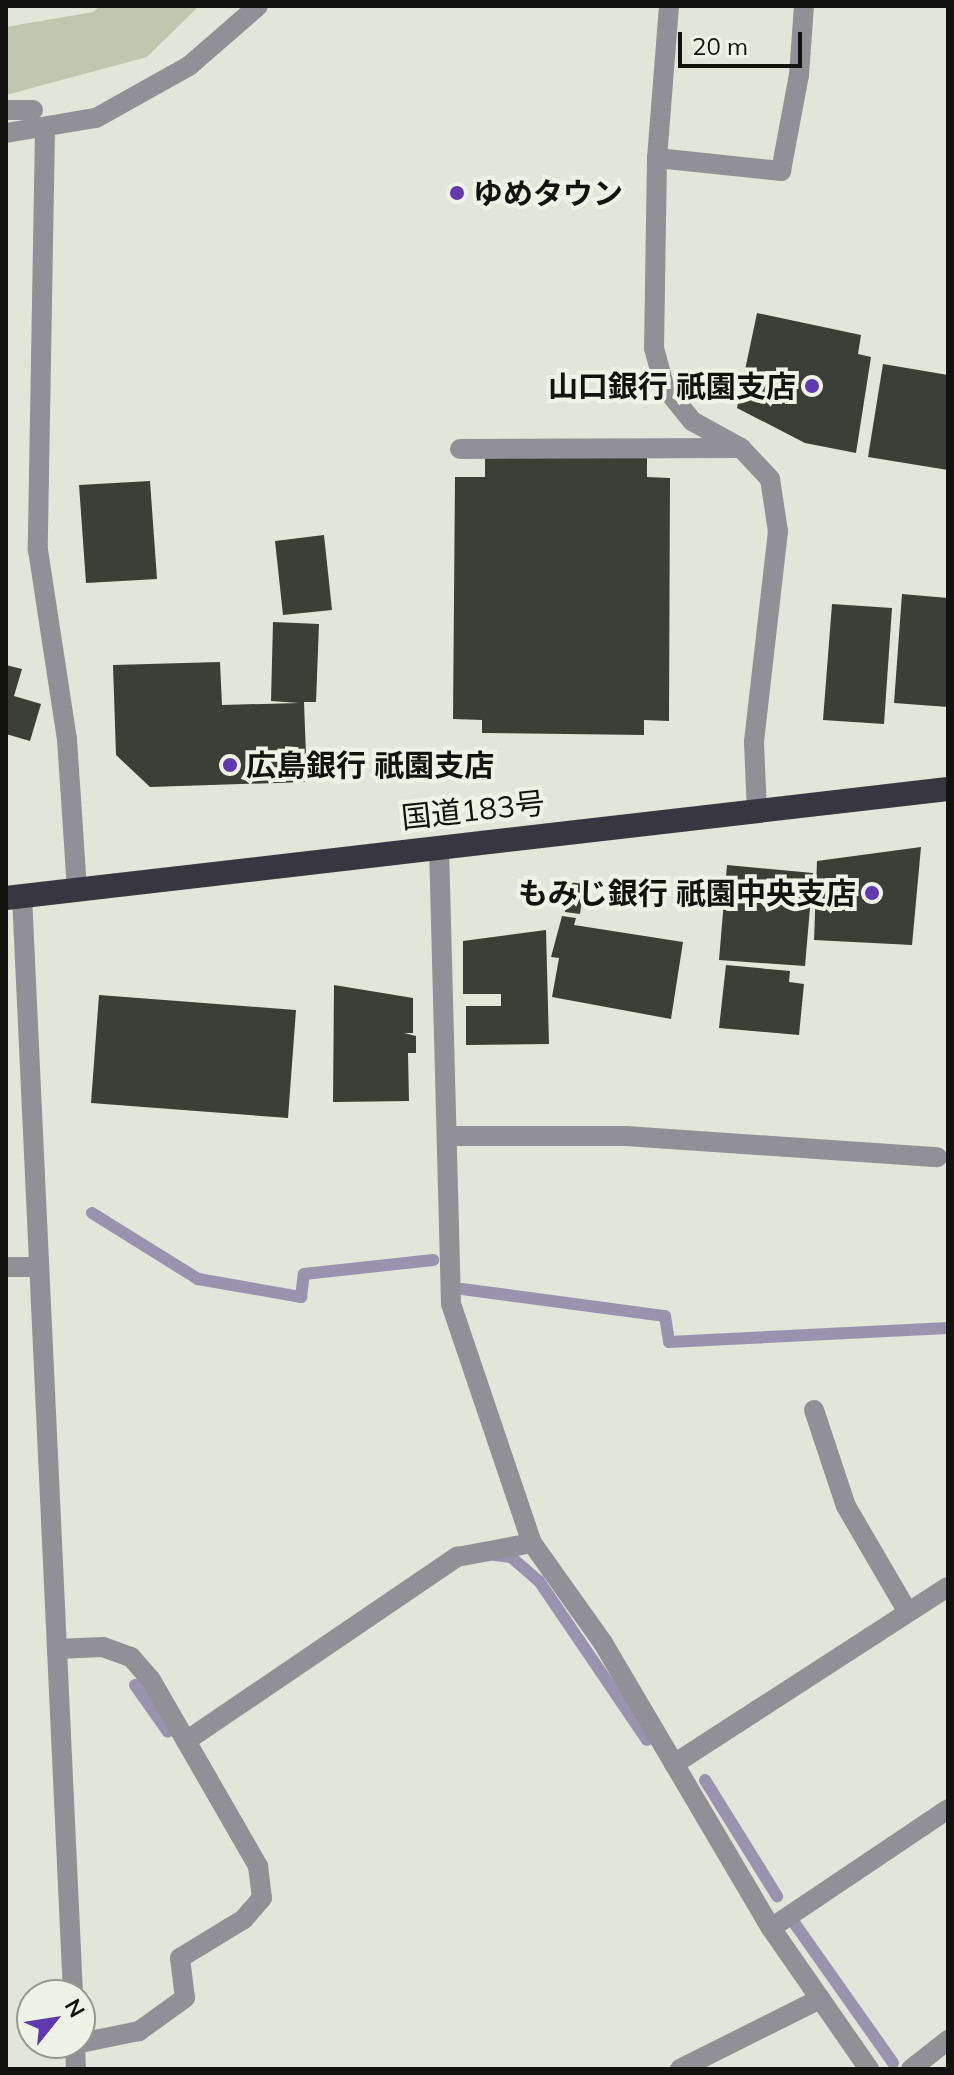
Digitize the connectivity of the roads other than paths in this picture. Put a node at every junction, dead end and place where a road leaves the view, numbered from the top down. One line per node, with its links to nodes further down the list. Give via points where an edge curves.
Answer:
1 (258, 6): 6 (street, via 189,66 96,118)
2 (669, 6): 8 (street)
3 (804, 6): 8 (street, via 799,75 781,171)
4 (6, 110): 5 (street)
5 (33, 110)
6 (45, 130): 7 (street); 14 (street, via 38,550 67,739)
7 (6, 133)
8 (657, 158): 9 (street, via 654,348 664,386 692,421)
9 (741, 448): 10 (street); 12 (street, via 770,479 778,531 754,743)
10 (460, 449)
11 (948, 789): 12 (highway, 国道183号)
12 (757, 813): 13 (highway, 国道183号)
13 (439, 846): 14 (highway, 国道183号); 16 (street)
14 (77, 890): 15 (highway, 国道183号)
15 (14, 897): 19 (street)
16 (447, 1136): 17 (street, via 626,1136); 21 (street, via 451,1304)
17 (937, 1157)
18 (6, 1267): 19 (street)
19 (39, 1267): 24 (street)
20 (814, 1410): 23 (street, via 846,1506)
21 (532, 1543): 25 (street, via 457,1557); 26 (street, via 603,1643)
22 (948, 1587): 23 (street)
23 (907, 1611): 26 (street)
24 (57, 1649): 25 (street, via 103,1647 131,1657 151,1680); 29 (street)
25 (186, 1741): 31 (street, via 258,1866 262,1898 244,1919 180,1958 185,1998 139,2031)
26 (674, 1764): 28 (street)
27 (948, 1809): 28 (street)
28 (771, 1928): 30 (street)
29 (72, 1979)
30 (820, 1999): 33 (street); 34 (street)
31 (96, 2039)
32 (948, 2040): 35 (street)
33 (680, 2069)
34 (869, 2069)
35 (911, 2069)

